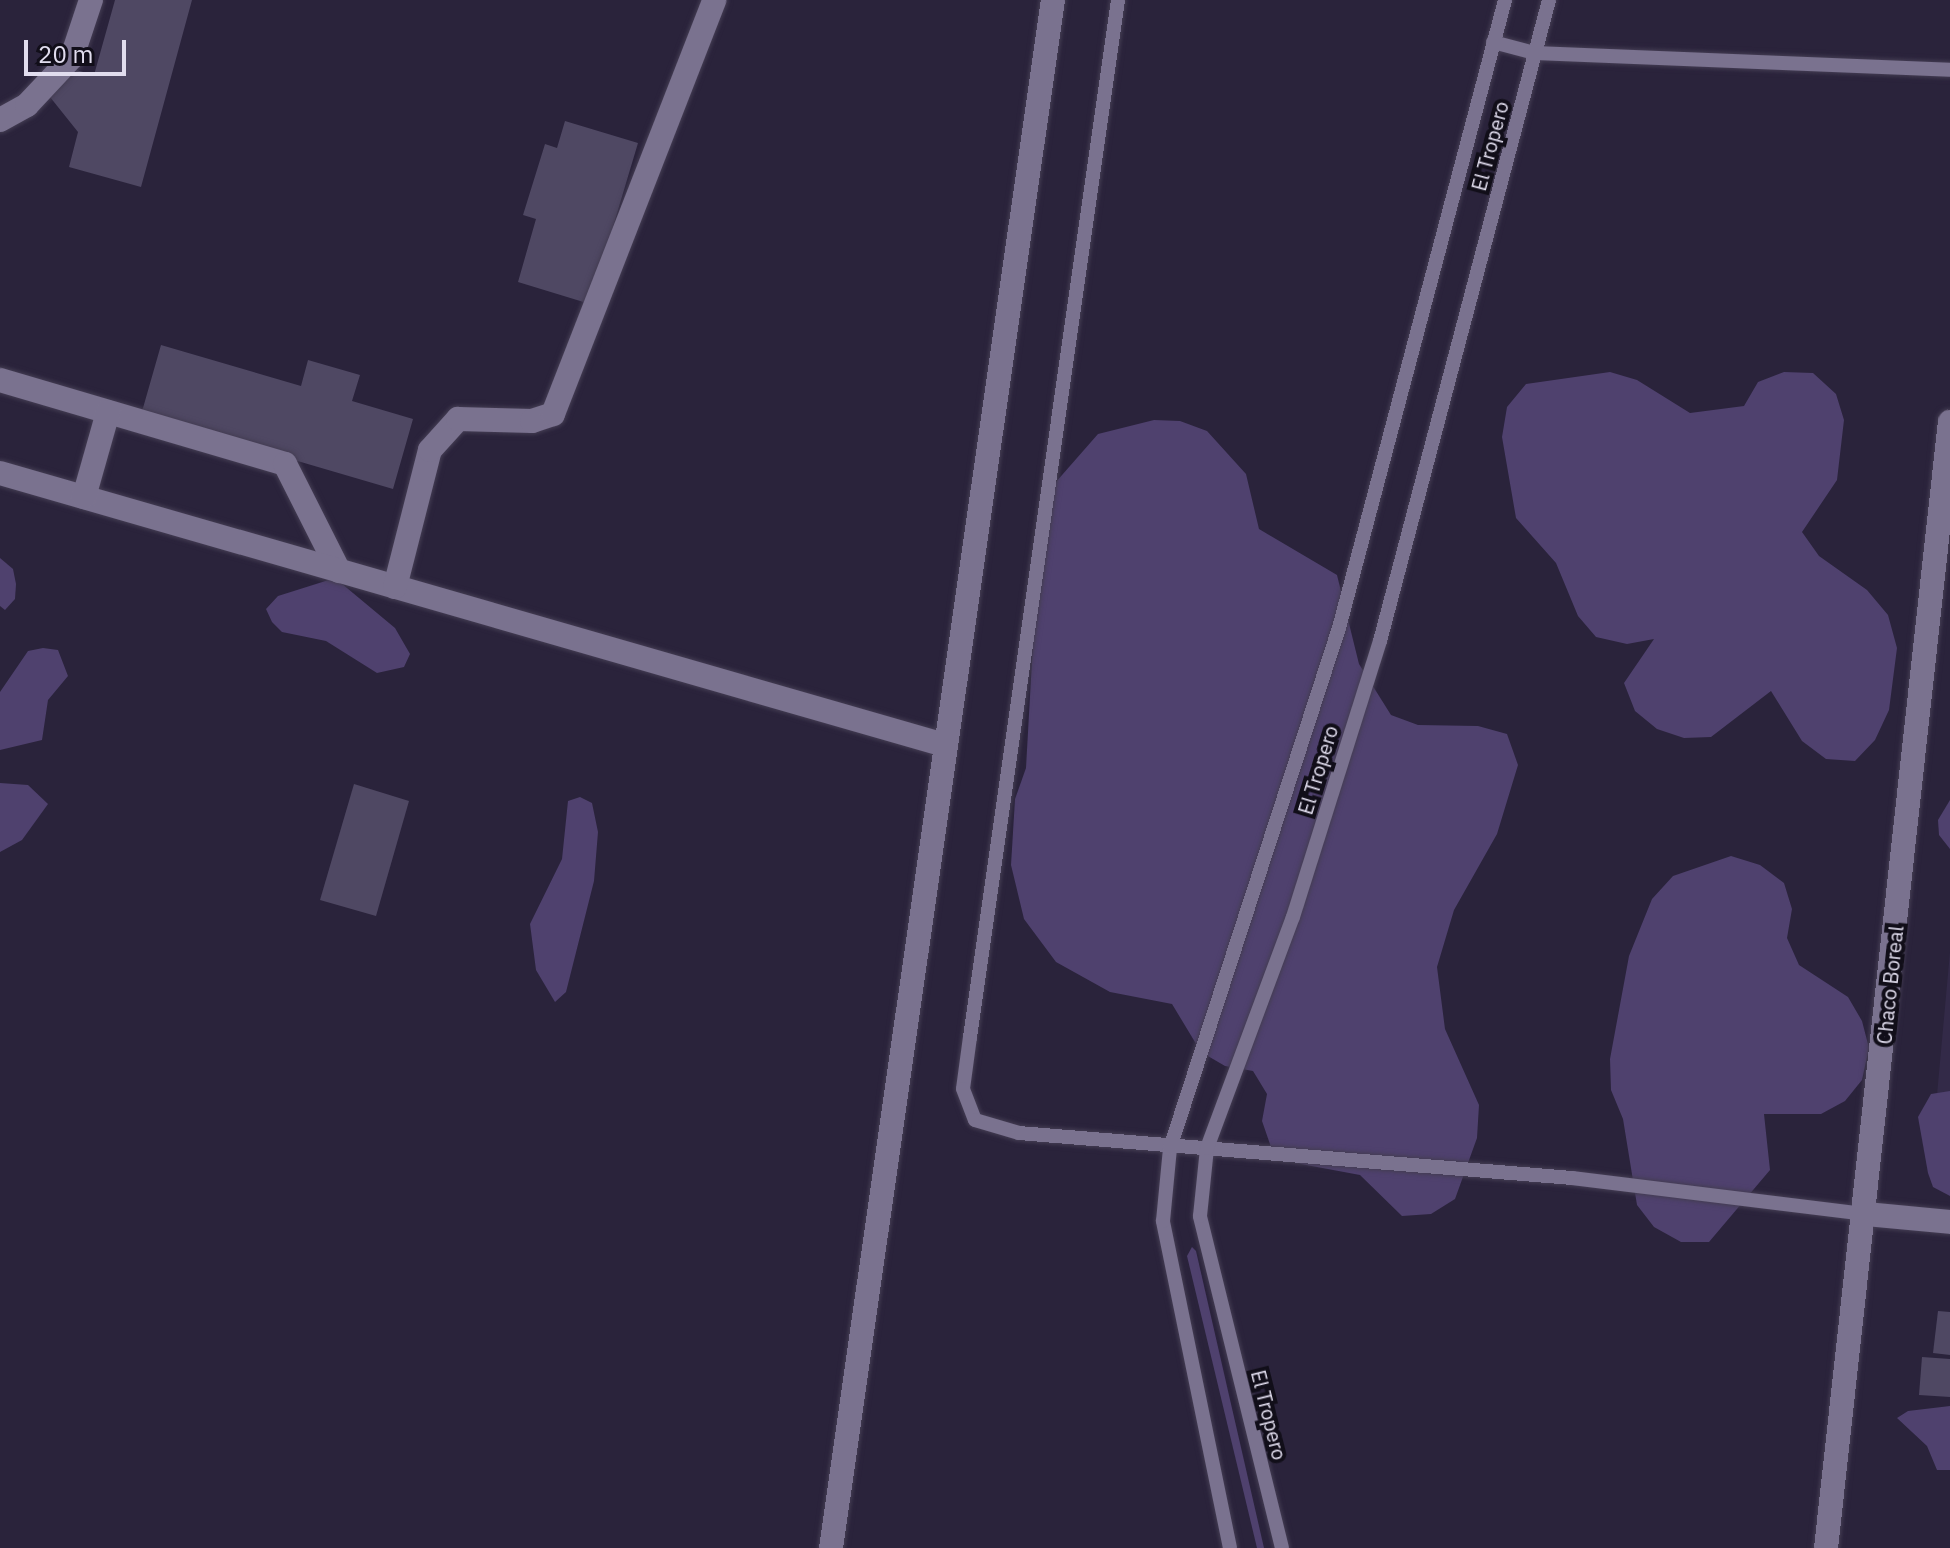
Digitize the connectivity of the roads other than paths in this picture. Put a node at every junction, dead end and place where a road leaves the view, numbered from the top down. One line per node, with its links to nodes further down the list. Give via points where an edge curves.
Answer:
1 (91, 0): 10 (street, via 72,57 27,105)
2 (714, 0): 17 (street, via 553,414 532,421 458,419 430,450)
3 (1053, 0): 18 (street)
4 (1118, 0): 19 (lane, via 963,1089 975,1120 1019,1133)
5 (1505, 0): 7 (lane, El Tropero)
6 (1549, 0): 8 (lane, El Tropero)
7 (1493, 42): 8 (lane); 19 (lane, El Tropero, via 1339,628)
8 (1535, 53): 9 (lane); 20 (lane, El Tropero, via 1380,641 1293,917)
9 (1950, 70)
10 (0, 120)
11 (0, 380): 12 (street)
12 (108, 412): 15 (street); 16 (street, via 285,464)
13 (1950, 422): 21 (street, Chaco Boreal)
14 (0, 473): 15 (street)
15 (84, 497): 16 (street)
16 (339, 571): 17 (street)
17 (395, 587): 18 (street)
18 (944, 745): 23 (street)
19 (1170, 1148): 20 (lane); 24 (lane, El Tropero, via 1163,1221)
20 (1207, 1148): 21 (lane, via 1572,1178); 25 (lane, El Tropero, via 1200,1216)
21 (1866, 1214): 22 (street); 26 (street, Chaco Boreal)
22 (1950, 1222)
23 (831, 1548)
24 (1230, 1548)
25 (1282, 1548)
26 (1826, 1548)

